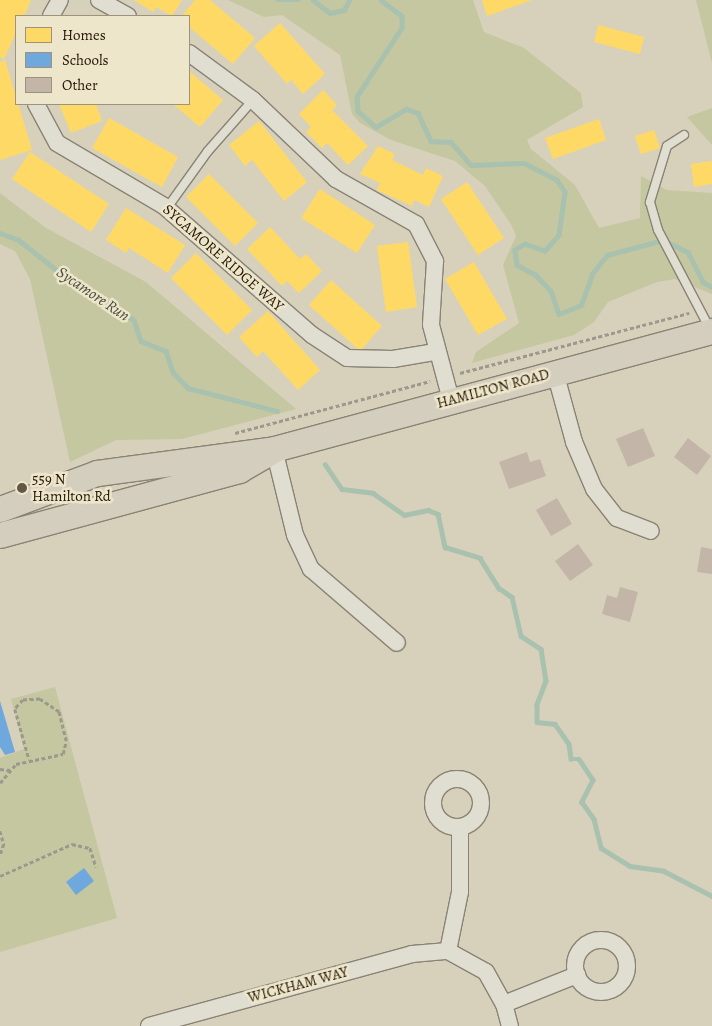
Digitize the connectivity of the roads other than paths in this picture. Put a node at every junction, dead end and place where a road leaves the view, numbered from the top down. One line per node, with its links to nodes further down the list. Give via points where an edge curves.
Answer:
1 (60, 0): 3 (street)
2 (99, 0): 4 (street)
3 (52, 15)
4 (126, 15)
5 (190, 53): 6 (street)
6 (254, 100): 9 (lane, via 202,158); 11 (street, via 336,179 420,230 428,242 437,274 431,325)
7 (37, 105): 9 (street, SYCAMORE RIDGE WAY, via 57,143)
8 (684, 135): 10 (lane, via 667,146 650,202 658,230)
9 (167, 208): 11 (street, SYCAMORE RIDGE WAY, via 312,335 347,358 393,359)
10 (708, 324): 12 (main road, HAMILTON ROAD)
11 (435, 352): 13 (street)
12 (556, 372): 13 (main road, HAMILTON ROAD); 16 (street, via 574,442 594,489 617,518)
13 (448, 389): 14 (main road, HAMILTON ROAD)
14 (274, 449): 15 (main road, HAMILTON ROAD, via 111,470); 17 (main road, HAMILTON ROAD, via 239,470); 18 (street, via 295,535 311,568)
15 (0, 509)
16 (651, 531)
17 (0, 535)
18 (397, 643)
19 (460, 827): 20 (street, via 460,892)
20 (448, 952): 22 (street, via 486,972); 23 (street, WICKHAM WAY, via 412,954)
21 (577, 975): 22 (street)
22 (504, 1004): 24 (street)
23 (149, 1026)
24 (510, 1026)

